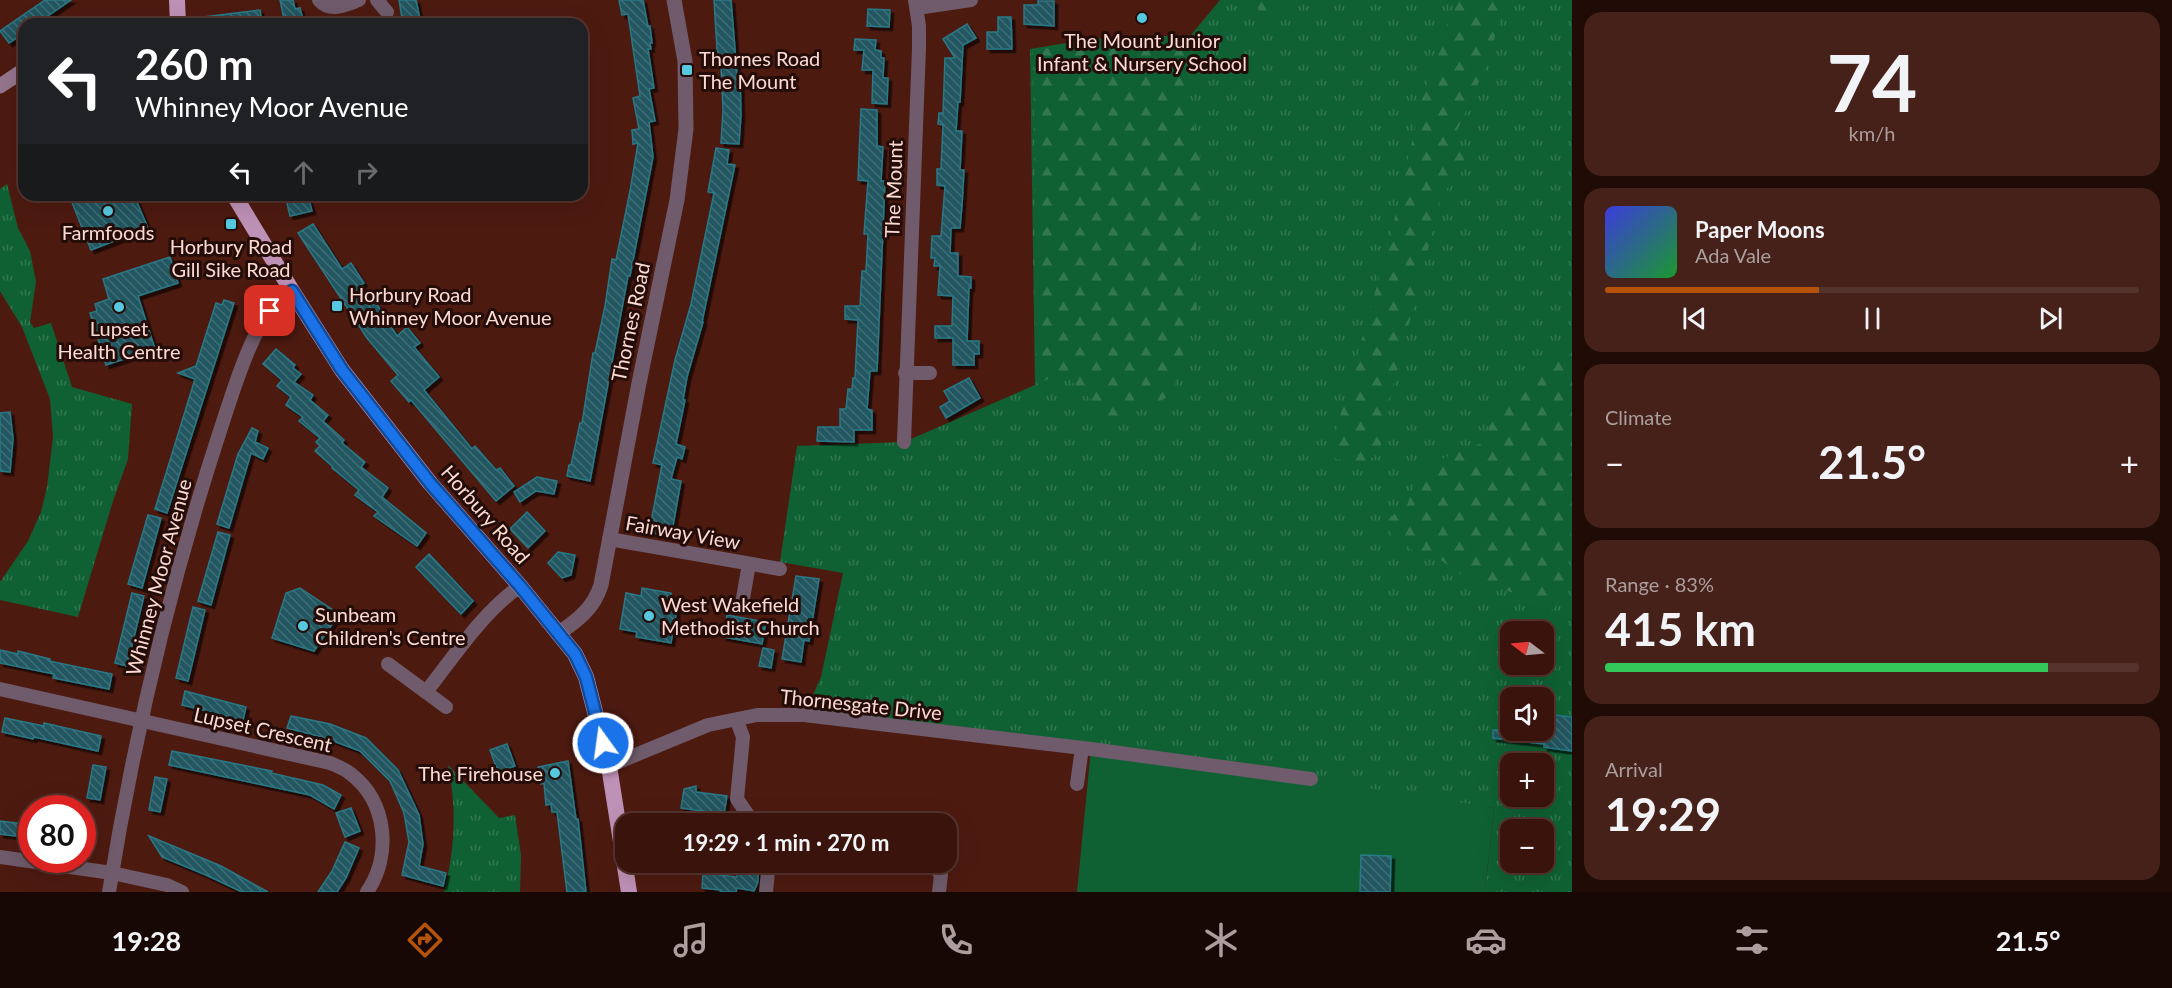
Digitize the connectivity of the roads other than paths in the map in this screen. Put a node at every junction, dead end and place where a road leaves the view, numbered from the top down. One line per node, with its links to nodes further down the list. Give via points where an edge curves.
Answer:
1 (177, 0): 9 (highway)
2 (319, 0): 3 (street, via 329,7 339,7)
3 (359, 0)
4 (377, 0): 8 (street)
5 (674, 0): 17 (street, Thornes Road, via 685,61 686,129 677,200)
6 (972, 0): 7 (street, The Mount)
7 (916, 4): 14 (street, The Mount, via 919,48)
8 (387, 12)
9 (178, 18)
10 (18, 74): 11 (main road)
11 (0, 86)
12 (238, 201): 13 (highway, Horbury Road)
13 (292, 291): 20 (highway, Horbury Road, via 342,370 423,474); 27 (street, Whinney Moor Avenue, via 277,301 262,322 238,378 197,502)
14 (905, 373): 15 (street); 16 (street, The Mount)
15 (930, 373)
16 (904, 442)
17 (609, 539): 18 (street, Fairway View); 22 (street, Thornes Road, via 597,598 579,619)
18 (749, 564): 19 (street, Fairway View); 21 (street, Fairway View)
19 (780, 569)
20 (520, 586): 22 (highway, Horbury Road); 25 (street, via 498,602)
21 (742, 604)
22 (559, 633): 30 (highway, Horbury Road, via 586,677)
23 (388, 664): 25 (street)
24 (0, 689): 27 (street, Lupset Crescent)
25 (426, 692): 26 (street)
26 (446, 707)
27 (141, 721): 35 (street, Whinney Moor Avenue); 40 (street, Lupset Crescent, via 330,763 350,773 379,813 383,834 379,868)
28 (737, 721): 29 (street, Thornesgate Drive, via 757,715 804,715); 30 (street, Thornesgate Drive, via 708,725); 33 (street, via 743,737 736,799)
29 (1082, 748): 31 (street, Thornesgate Drive); 32 (street)
30 (609, 766): 41 (highway, Horbury Road)
31 (1311, 779)
32 (1077, 784)
33 (746, 813)
34 (0, 857): 35 (street)
35 (112, 873): 38 (street, Whinney Moor Avenue); 39 (street)
36 (768, 873): 42 (street)
37 (940, 873): 43 (street)
38 (110, 892)
39 (182, 892)
40 (367, 892)
41 (630, 892)
42 (766, 892)
43 (939, 892)

